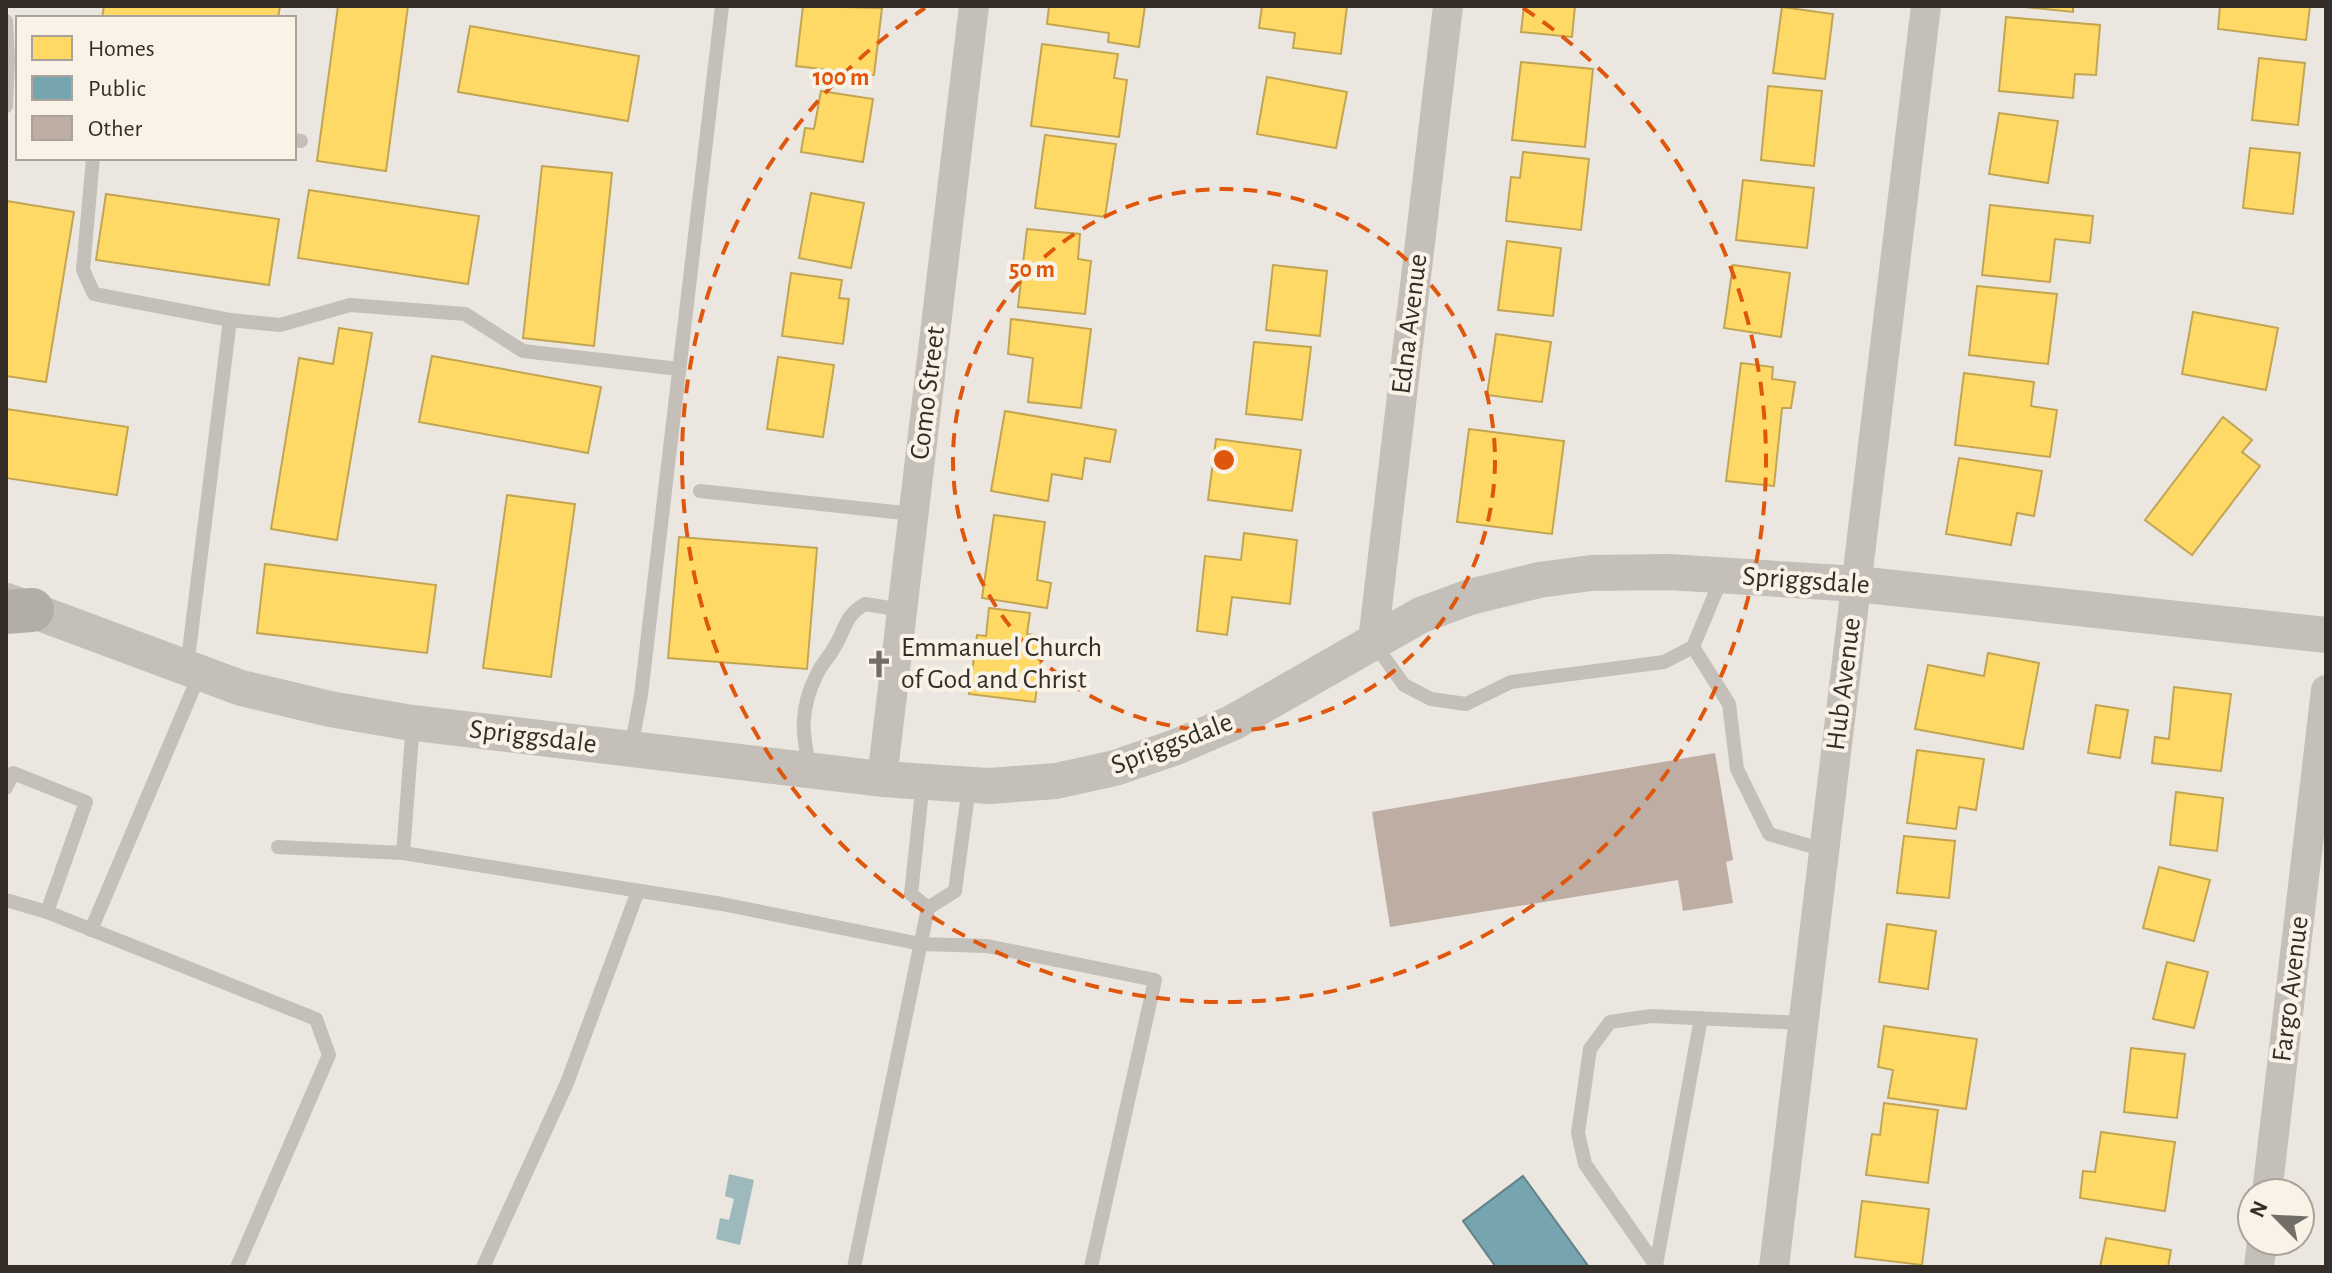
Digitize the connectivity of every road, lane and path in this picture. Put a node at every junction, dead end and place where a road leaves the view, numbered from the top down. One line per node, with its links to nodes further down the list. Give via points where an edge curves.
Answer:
1 (722, 6): 9 (lane)
2 (974, 6): 11 (street, Como Street)
3 (1448, 6): 17 (street, Edna Avenue)
4 (1926, 6): 13 (street, Hub Avenue)
5 (6, 21): 6 (lane)
6 (6, 106)
7 (93, 160): 8 (lane, via 83,270 94,294)
8 (230, 320): 9 (lane, via 280,325 350,305 465,314 523,351); 19 (lane)
9 (679, 369): 22 (lane)
10 (700, 491): 11 (lane)
11 (913, 514): 15 (street, Como Street)
12 (1722, 575): 13 (street, Spriggsdale); 17 (street, Spriggsdale, via 1591,573 1539,580 1421,615); 18 (lane)
13 (1857, 584): 16 (street, Spriggsdale); 29 (street, Hub Avenue)
14 (15, 608): 19 (street, Spriggsdale)
15 (902, 610): 23 (lane, via 865,604 850,613 805,707 802,733); 24 (street, Como Street)
16 (2326, 635)
17 (1373, 641): 18 (lane, via 1404,685 1431,699 1466,704 1511,682 1664,662); 26 (street, Spriggsdale, via 1232,723 1176,747 1056,781)
18 (1693, 647): 29 (lane, via 1729,704 1737,769 1769,834)
19 (193, 670): 21 (street, Spriggsdale, via 241,688); 35 (lane)
20 (2326, 690): 39 (street, Fargo Avenue)
21 (413, 722): 22 (street, Spriggsdale); 30 (lane)
22 (631, 749): 23 (street, Spriggsdale)
23 (810, 771): 24 (street, Spriggsdale)
24 (882, 779): 25 (street, Spriggsdale)
25 (923, 782): 26 (street, Spriggsdale); 33 (lane, via 911,894)
26 (969, 785): 33 (lane, via 955,891)
27 (6, 788): 34 (lane, via 13,773 86,802)
28 (278, 847): 30 (lane)
29 (1824, 850): 38 (street, Hub Avenue)
30 (403, 853): 31 (lane)
31 (638, 891): 36 (lane); 42 (lane, via 567,1083)
32 (6, 900): 34 (lane)
33 (928, 908): 36 (lane)
34 (47, 912): 35 (lane)
35 (91, 930): 41 (lane, via 316,1019 329,1055)
36 (921, 944): 43 (lane); 44 (lane, via 987,946 1155,980)
37 (1701, 1018): 38 (lane); 40 (lane); 40 (lane, via 1651,1016 1610,1022 1590,1049 1578,1133 1585,1164)
38 (1803, 1023): 45 (street, Hub Avenue)
39 (2269, 1177)
40 (1657, 1266)
41 (237, 1267)
42 (483, 1267)
43 (854, 1267)
44 (1091, 1267)
45 (1774, 1267)

